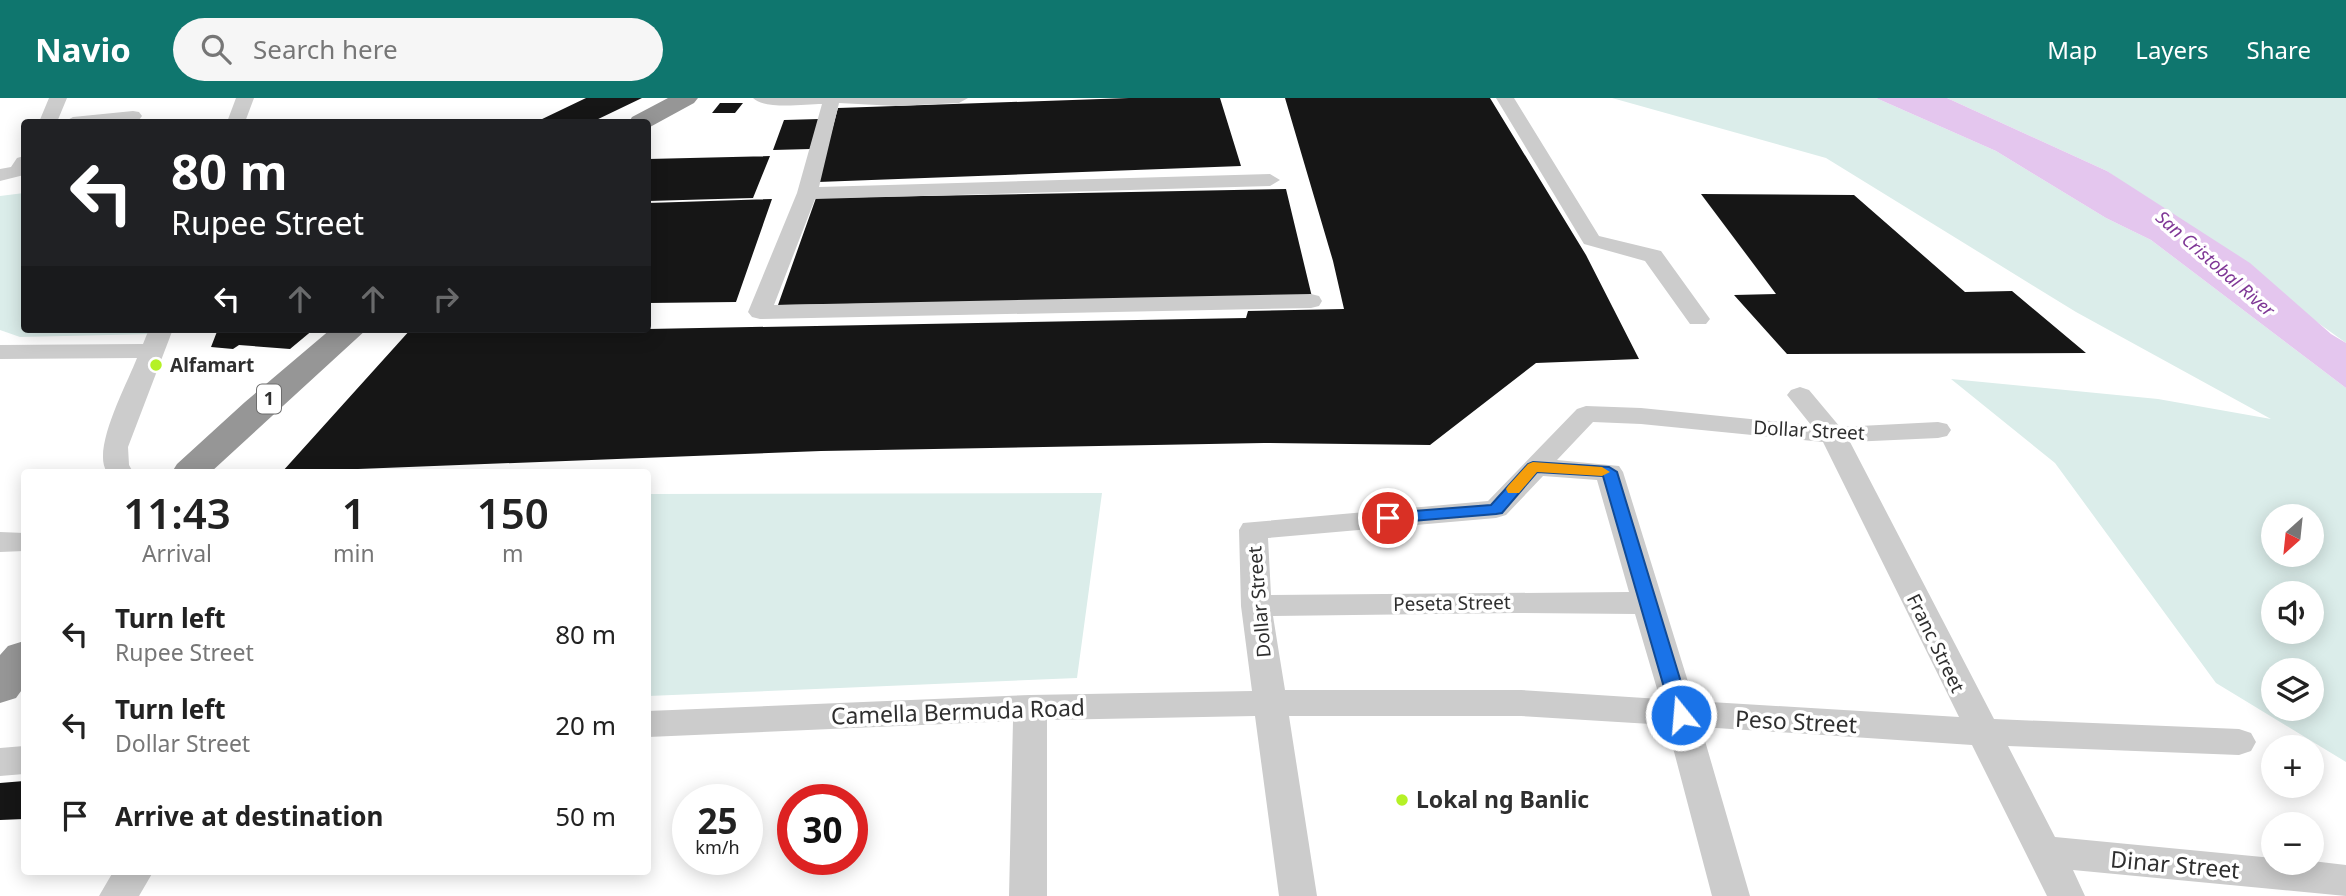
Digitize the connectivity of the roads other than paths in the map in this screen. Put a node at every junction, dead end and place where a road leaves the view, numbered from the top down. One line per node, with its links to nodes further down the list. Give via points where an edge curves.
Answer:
1 (58, 98): 9 (street)
2 (244, 98): 11 (street)
3 (686, 98): 12 (highway)
4 (762, 98): 5 (street)
5 (832, 98): 6 (street); 16 (street)
6 (959, 98)
7 (1505, 98): 18 (street, via 1591,240 1653,256)
8 (133, 116): 10 (street)
9 (49, 119)
10 (103, 119)
11 (237, 119)
12 (647, 119)
13 (21, 166): 14 (street)
14 (0, 174)
15 (1270, 180): 16 (street)
16 (807, 193): 17 (street, via 760,312)
17 (1311, 301)
18 (1698, 318)
19 (346, 333): 27 (highway, 1)
20 (157, 340): 21 (street); 26 (street, via 116,447)
21 (0, 352)
22 (1800, 395): 24 (street, Franc Street)
23 (1938, 430): 24 (street, Dollar Street)
24 (1833, 435): 25 (street, Dollar Street, via 1586,414); 38 (street, Franc Street)
25 (1533, 467): 30 (street, via 1609,472); 31 (street, Dollar Street, via 1496,509 1252,530)
26 (118, 469)
27 (193, 469)
28 (0, 542): 29 (street)
29 (21, 542)
30 (1648, 603): 31 (street, Peseta Street); 36 (street)
31 (1256, 606): 34 (street, Dollar Street)
32 (21, 661): 33 (highway)
33 (0, 686)
34 (1269, 703): 35 (street, Camella Bermuda Road); 36 (street, Peso Street, via 1521,703); 47 (street, Dollar Street)
35 (1030, 708): 37 (street, Camella Bermuda Road); 46 (street)
36 (1681, 715): 38 (street, Peso Street); 48 (street)
37 (651, 724)
38 (1981, 732): 39 (street, Peso Street); 42 (street, Franc Street)
39 (2239, 742)
40 (21, 760): 41 (street)
41 (0, 762)
42 (2045, 852): 44 (street, Dinar Street); 49 (street, Franc Street)
43 (132, 875): 45 (street)
44 (2346, 881)
45 (118, 896)
46 (1028, 896)
47 (1298, 896)
48 (1731, 896)
49 (2066, 896)

